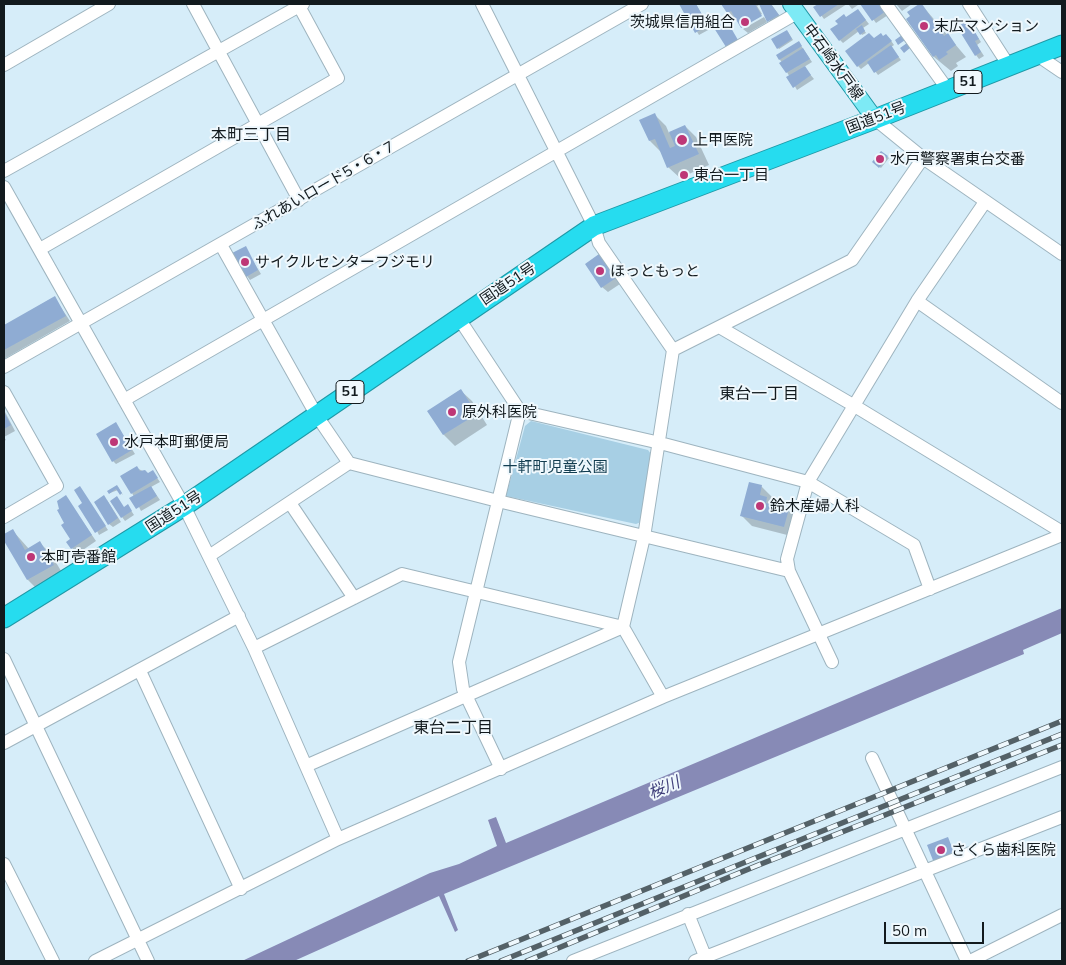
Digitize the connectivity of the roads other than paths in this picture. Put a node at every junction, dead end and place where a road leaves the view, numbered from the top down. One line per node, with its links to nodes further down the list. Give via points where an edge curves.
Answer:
1 (108, 4): 12 (street)
2 (193, 4): 10 (street)
3 (482, 4): 15 (street)
4 (642, 4): 15 (street, ふれあいロード5・6・7)
5 (886, 4): 16 (street)
6 (969, 4): 13 (street)
7 (301, 5): 10 (street); 18 (street, via 338,78)
8 (794, 8): 17 (main road, 中石崎水戸線); 19 (street)
9 (1062, 45): 11 (highway, 国道51号 / 51)
10 (219, 50): 18 (street); 21 (street)
11 (1037, 55): 13 (highway, 国道51号 / 51); 14 (street)
12 (4, 64)
13 (1009, 66): 16 (highway, 国道51号 / 51)
14 (1062, 72)
15 (518, 75): 19 (street); 23 (street, ふれあいロード5・6・7)
16 (948, 90): 17 (highway, 国道51号 / 51)
17 (875, 120): 20 (street); 25 (highway, 国道51号 / 51)
18 (259, 123): 23 (street); 28 (street)
19 (557, 153): 25 (street); 31 (street)
20 (922, 158): 24 (street); 33 (street, via 852,260)
21 (4, 171)
22 (4, 187): 28 (street)
23 (299, 200): 26 (street, ふれあいロード5・6・7)
24 (985, 202): 27 (street); 29 (street)
25 (594, 226): 30 (highway, 国道51号 / 51); 34 (street, via 599,243)
26 (221, 245): 31 (street); 32 (street, ふれあいロード5・6・7)
27 (1060, 248)
28 (40, 249): 32 (street)
29 (917, 301): 38 (street); 39 (street)
30 (458, 317): 40 (street); 41 (highway, 国道51号 / 51)
31 (263, 322): 37 (street); 41 (street)
32 (81, 324): 35 (street, ふれあいロード5・6・7); 37 (street)
33 (722, 328): 34 (street); 39 (street)
34 (673, 350): 42 (street)
35 (4, 367)
36 (4, 392): 48 (street, via 57,486)
37 (124, 400): 47 (street)
38 (1062, 403)
39 (854, 405): 44 (street); 49 (street)
40 (520, 410): 42 (street); 45 (street)
41 (317, 416): 43 (street); 47 (highway, 国道51号 / 51)
42 (660, 444): 44 (street); 50 (street)
43 (349, 463): 45 (street); 46 (street)
44 (808, 482): 52 (street, via 787,559); 53 (street, via 914,545)
45 (498, 501): 50 (street); 54 (street)
46 (290, 503): 51 (street); 55 (street)
47 (184, 506): 51 (street); 57 (highway, 国道51号 / 51)
48 (4, 517)
49 (1062, 534): 53 (street)
50 (644, 537): 52 (street); 58 (street)
51 (209, 556): 56 (street)
52 (789, 571): 59 (street)
53 (930, 589): 59 (street)
54 (474, 592): 55 (street, via 402,574); 58 (street); 64 (street, via 459,662)
55 (354, 598): 60 (street)
56 (239, 616): 60 (street); 63 (street)
57 (4, 618)
58 (622, 627): 64 (street); 65 (street)
59 (819, 632): 62 (street); 65 (street)
60 (254, 648): 69 (street)
61 (4, 659): 66 (street)
62 (832, 662)
63 (140, 671): 66 (street); 77 (street)
64 (467, 697): 69 (street); 71 (street)
65 (663, 697): 71 (street)
66 (36, 724): 67 (street); 80 (street)
67 (4, 743)
68 (872, 758): 73 (street)
69 (308, 765): 74 (street)
70 (1062, 767): 73 (street)
71 (501, 769): 74 (street)
72 (1062, 817): 76 (street)
73 (904, 829): 76 (street); 78 (street)
74 (338, 839): 77 (street)
75 (4, 864): 83 (street)
76 (924, 871): 82 (street); 86 (street)
77 (241, 889): 80 (street)
78 (688, 914): 82 (street); 85 (street)
79 (1062, 915): 86 (street)
80 (139, 941): 81 (street); 84 (street)
81 (148, 960)
82 (703, 960)
83 (54, 961)
84 (96, 961)
85 (573, 961)
86 (969, 961)

